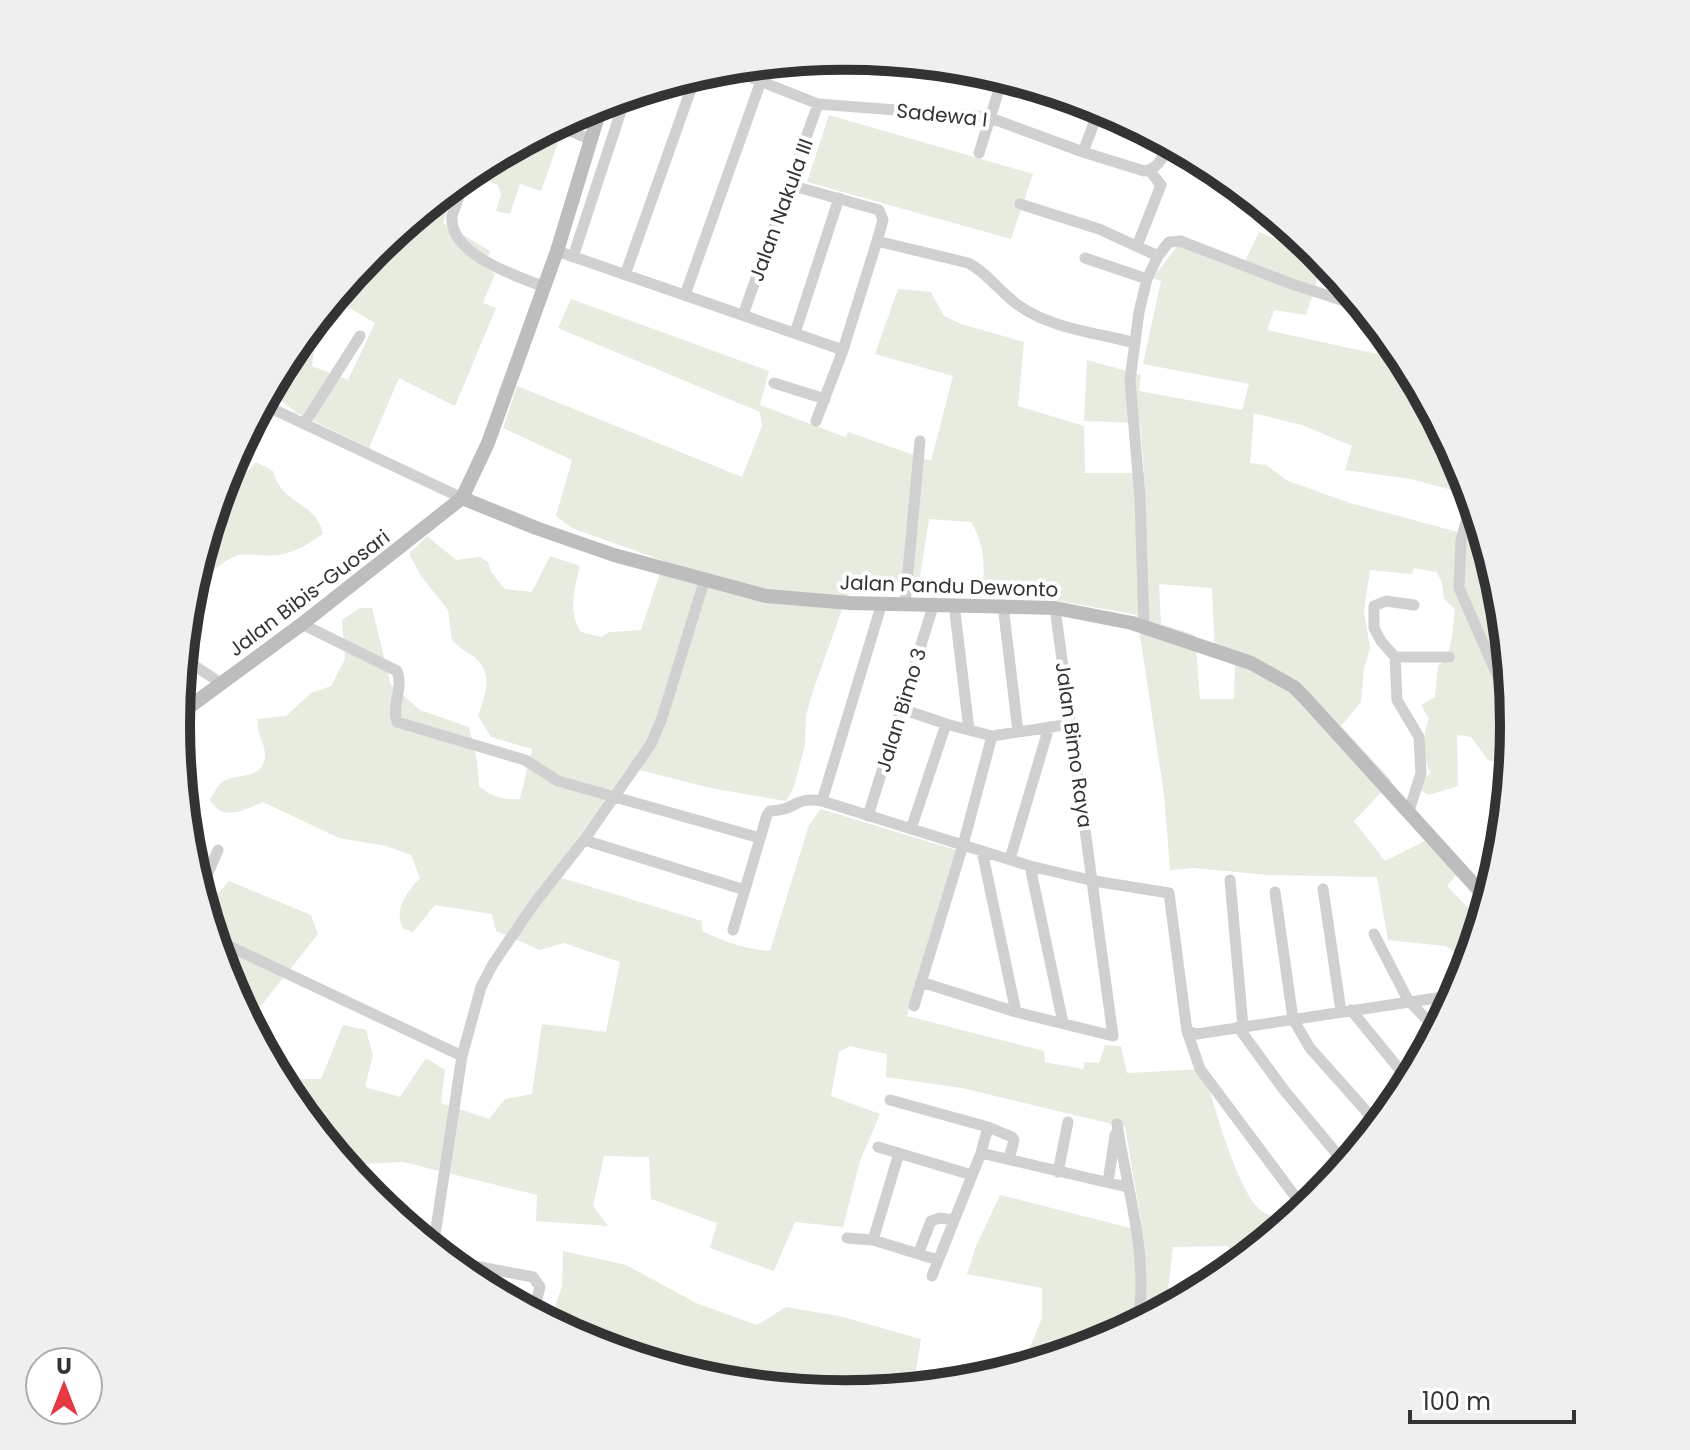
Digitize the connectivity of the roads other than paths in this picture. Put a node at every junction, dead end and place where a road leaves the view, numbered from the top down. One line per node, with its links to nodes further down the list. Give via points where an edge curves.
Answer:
1 (762, 76): 3 (street)
2 (751, 77): 3 (street, Sadewa I)
3 (760, 81): 6 (street, Sadewa I); 30 (street)
4 (691, 89): 27 (street)
5 (999, 89): 8 (street)
6 (818, 104): 8 (street, Sadewa I); 17 (street, Jalan Nakula III)
7 (621, 110): 25 (street)
8 (988, 117): 13 (street, Sadewa I); 14 (street)
9 (598, 119): 12 (street)
10 (1095, 120): 13 (street)
11 (570, 131): 12 (street)
12 (592, 140): 23 (street)
13 (1083, 152): 16 (street, Sadewa I)
14 (979, 153)
15 (1164, 154): 16 (street)
16 (1149, 170): 22 (street, via 1161,185)
17 (790, 185): 19 (street); 32 (street, Jalan Nakula III)
18 (459, 195): 29 (street, via 451,222 456,238 497,268)
19 (839, 198): 21 (street, via 882,213); 33 (street)
20 (1020, 204): 22 (street)
21 (877, 241): 35 (street, via 968,263 1035,315); 36 (street)
22 (1137, 246): 24 (street)
23 (557, 251): 25 (street); 29 (street)
24 (1158, 256): 28 (street); 31 (street, via 1169,242 1180,241)
25 (573, 257): 27 (street)
26 (1085, 258): 28 (street)
27 (625, 275): 30 (street)
28 (1147, 279): 35 (street)
29 (544, 287): 43 (street, via 488,443)
30 (685, 295): 32 (street)
31 (1344, 301)
32 (743, 315): 33 (street)
33 (795, 333): 36 (street)
34 (360, 336): 41 (street)
35 (1135, 343): 54 (street, via 1130,380)
36 (843, 350): 38 (street)
37 (774, 383): 38 (street)
38 (825, 399): 40 (street)
39 (272, 409): 41 (street)
40 (816, 421)
41 (304, 424): 43 (street)
42 (920, 441): 48 (street)
43 (462, 498): 45 (street, Jalan Pandu Dewonto, via 584,545); 53 (street, Jalan Bibis-Guosari)
44 (1467, 519): 58 (street, via 1459,588)
45 (704, 582): 46 (street, Jalan Pandu Dewonto, via 766,596); 68 (street, via 656,733)
46 (882, 603): 48 (street, Jalan Pandu Dewonto); 69 (street)
47 (934, 603): 48 (street, Jalan Pandu Dewonto); 49 (street, Jalan Pandu Dewonto); 61 (street, Jalan Bimo 3)
48 (905, 604)
49 (954, 604): 50 (street, Jalan Pandu Dewonto); 65 (street)
50 (1003, 605): 52 (street, Jalan Pandu Dewonto); 66 (street)
51 (1414, 605): 55 (street, via 1386,601 1373,609 1374,628)
52 (1055, 608): 54 (street, Jalan Pandu Dewonto); 63 (street, Jalan Bimo Raya)
53 (302, 624): 59 (street, Jalan Bibis-Guosari); 68 (street, via 397,671 397,722 525,760 549,777)
54 (1144, 627): 70 (street, Jalan Pandu Dewonto, via 1251,663 1294,687)
55 (1395, 657): 56 (street); 70 (street, via 1397,700 1417,733 1421,758 1418,790)
56 (1449, 657)
57 (193, 665): 59 (street)
58 (1499, 678)
59 (222, 684): 60 (street, Jalan Bibis-Guosari)
60 (190, 706)
61 (902, 709): 62 (street); 71 (street, Jalan Bimo 3)
62 (946, 724): 65 (street); 72 (street)
63 (1071, 724): 64 (street); 82 (street, Jalan Bimo Raya)
64 (1049, 727): 66 (street); 78 (street)
65 (969, 730): 67 (street)
66 (1018, 732): 67 (street)
67 (992, 736): 75 (street)
68 (615, 795): 73 (street); 74 (street)
69 (822, 801): 71 (street); 73 (street, via 803,799 786,810 770,811)
70 (1409, 811): 85 (street, Jalan Pandu Dewonto)
71 (868, 816): 72 (street)
72 (911, 829): 75 (street)
73 (760, 838): 84 (street)
74 (584, 840): 84 (street); 101 (street, via 493,964 481,987)
75 (963, 845): 77 (street); 90 (street)
76 (218, 850): 80 (street)
77 (982, 851): 78 (street); 95 (street)
78 (1010, 859): 79 (street)
79 (1030, 866): 82 (street); 98 (street)
80 (207, 872)
81 (1230, 880): 99 (street)
82 (1094, 881): 98 (street, Jalan Bimo Raya, via 1113,1036); 100 (street, via 1169,893)
83 (1323, 889): 94 (street)
84 (745, 890): 87 (street)
85 (1479, 890)
86 (1275, 892): 96 (street)
87 (733, 930)
88 (1374, 934): 92 (street)
89 (229, 946): 101 (street)
90 (921, 982): 93 (street); 95 (street)
91 (1440, 997): 92 (street)
92 (1408, 1000): 94 (street); 97 (street)
93 (914, 1006)
94 (1346, 1010): 96 (street); 102 (street)
95 (1016, 1012): 98 (street)
96 (1293, 1019): 99 (street); 104 (street, via 1310,1048)
97 (1429, 1021)
98 (1063, 1023)
99 (1241, 1026): 100 (street); 110 (street, via 1284,1090)
100 (1187, 1031): 116 (street, via 1200,1069)
101 (462, 1056): 118 (street)
102 (1401, 1072)
103 (890, 1100): 106 (street)
104 (1371, 1116)
105 (1068, 1122): 112 (street)
106 (988, 1127): 109 (street); 111 (street, via 1014,1140)
107 (878, 1147): 108 (street)
108 (899, 1153): 113 (street); 120 (street)
109 (981, 1153): 111 (street); 113 (street)
110 (1339, 1154)
111 (1009, 1159): 112 (street)
112 (1058, 1172): 114 (street)
113 (972, 1175): 117 (street)
114 (1108, 1182): 115 (street); 115 (street, via 1117,1124)
115 (1127, 1187): 128 (street, via 1137,1228)
116 (1297, 1199)
117 (954, 1220): 121 (street, via 931,1221); 122 (street)
118 (435, 1236)
119 (847, 1238): 120 (street)
120 (873, 1240): 121 (street)
121 (919, 1252): 122 (street)
122 (938, 1260): 126 (street)
123 (475, 1266): 124 (street)
124 (482, 1267): 125 (street); 127 (street, via 537,1280)
125 (481, 1270)
126 (932, 1276)
127 (536, 1302)
128 (1139, 1310)

